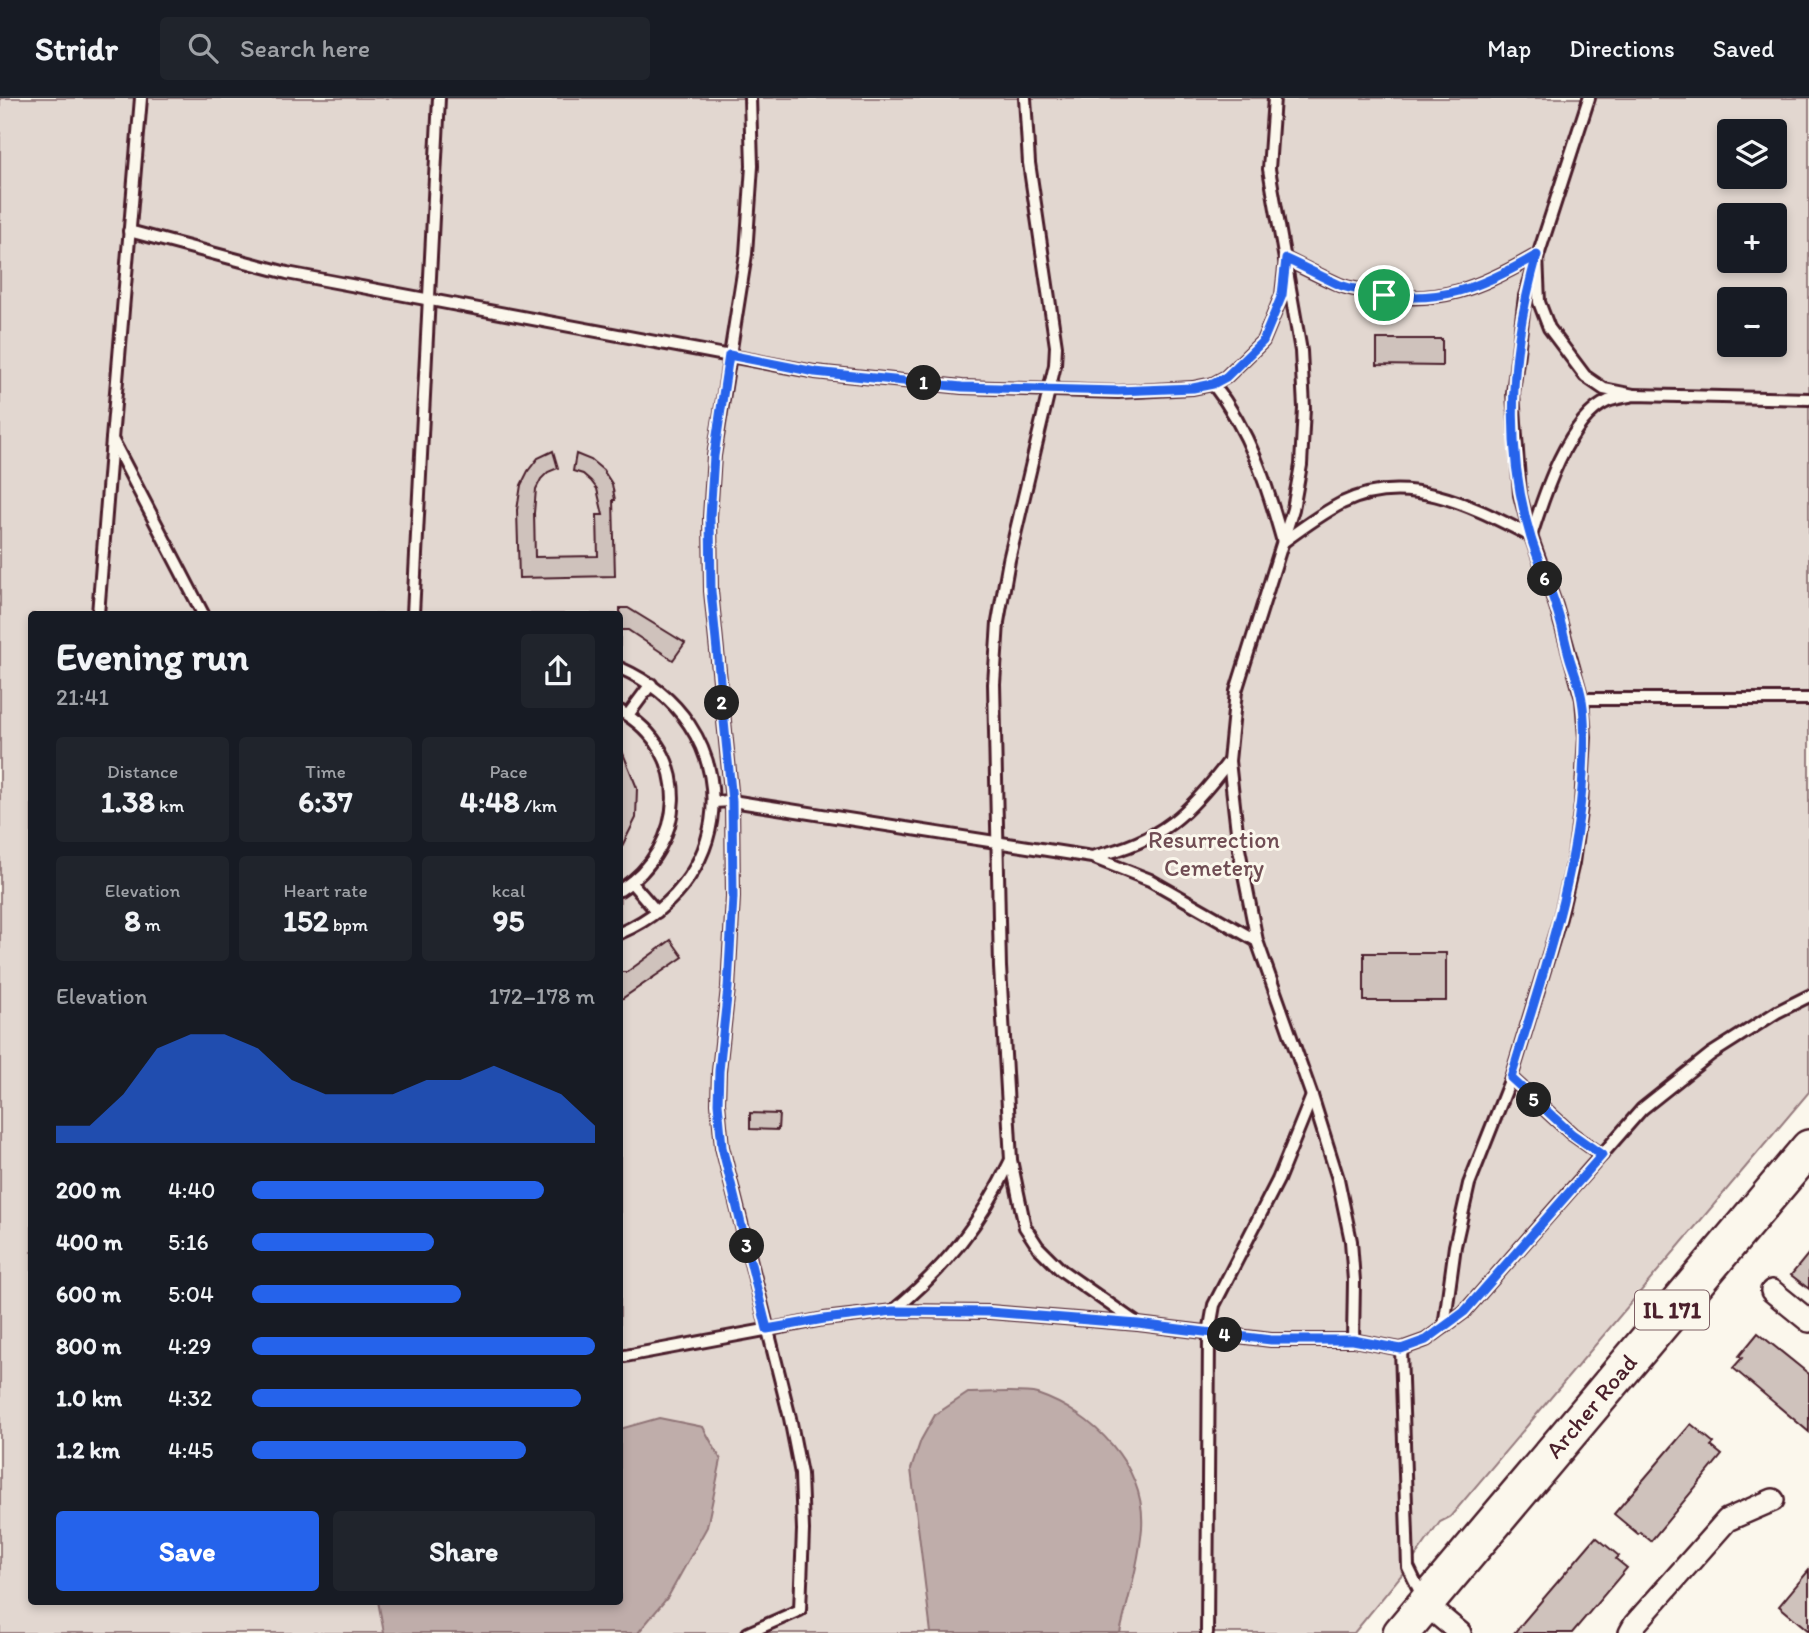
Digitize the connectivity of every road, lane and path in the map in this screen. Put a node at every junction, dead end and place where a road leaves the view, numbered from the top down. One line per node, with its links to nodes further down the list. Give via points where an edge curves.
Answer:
1 (141, 98): 7 (lane)
2 (439, 98): 10 (lane)
3 (750, 98): 11 (lane, via 752,166 746,254)
4 (1025, 98): 13 (lane, via 1056,346)
5 (1274, 98): 9 (lane, via 1269,169)
6 (1589, 98): 8 (lane)
7 (130, 231): 10 (lane, via 287,272); 16 (lane)
8 (1537, 255): 9 (lane, via 1471,289 1410,298 1343,286); 14 (lane, via 1539,302 1549,328 1585,376 1604,389); 17 (lane, via 1525,296 1513,393 1520,495)
9 (1286, 259): 12 (lane, via 1282,295 1263,341); 18 (lane, via 1301,351 1304,408 1301,465)
10 (430, 299): 11 (lane); 21 (lane)
11 (729, 355): 13 (lane, via 815,372 962,387); 28 (lane, via 710,517 711,591)
12 (1213, 384): 13 (lane, via 1118,391); 18 (lane, via 1255,455)
13 (1049, 389): 30 (lane, via 998,622 993,684)
14 (1634, 395): 15 (lane); 17 (lane, via 1608,401 1578,428 1554,472)
15 (1809, 399)
16 (112, 439): 19 (lane); 20 (lane)
17 (1531, 536): 18 (lane, via 1442,495 1408,489 1345,502); 24 (lane)
18 (1283, 542): 27 (lane, via 1236,691)
19 (98, 611)
20 (201, 611)
21 (413, 611)
22 (623, 670): 23 (lane)
23 (651, 684): 26 (lane); 29 (lane, via 677,707 697,735 709,768)
24 (1582, 699): 25 (lane); 38 (lane, via 1585,737 1573,863)
25 (1809, 699)
26 (624, 713): 32 (lane, via 660,750 673,800 662,846)
27 (1229, 761): 31 (lane, via 1171,824 1125,850); 36 (lane, via 1239,849)
28 (732, 801): 29 (lane); 30 (lane); 48 (lane, via 733,897 718,1103 722,1147)
29 (713, 802): 34 (lane, via 700,859 685,885)
30 (997, 843): 31 (lane); 42 (lane)
31 (1092, 857): 36 (lane, via 1150,880)
32 (631, 882): 33 (lane); 34 (lane)
33 (623, 888)
34 (657, 912): 35 (lane)
35 (623, 932)
36 (1257, 940): 39 (lane)
37 (1809, 996): 41 (lane, via 1711,1054 1642,1110)
38 (1511, 1078): 41 (lane); 47 (lane, via 1469,1184)
39 (1312, 1096): 49 (lane, via 1278,1180 1214,1305); 50 (lane, via 1338,1179 1351,1241)
40 (1809, 1148): 54 (main road, Archer Road / IL 171)
41 (1602, 1155): 47 (lane, via 1464,1312)
42 (1011, 1160): 44 (lane, via 993,1199 945,1264); 46 (lane, via 1025,1227 1038,1247 1061,1270)
43 (1772, 1292): 45 (street)
44 (893, 1311): 46 (lane, via 990,1312); 48 (lane)
45 (1809, 1321)
46 (1138, 1324): 49 (lane)
47 (1444, 1327): 51 (lane)
48 (767, 1329): 52 (lane); 55 (lane, via 801,1475 800,1610)
49 (1209, 1333): 50 (lane, via 1271,1340); 56 (lane)
50 (1353, 1340): 51 (lane)
51 (1401, 1349): 54 (lane, via 1408,1567)
52 (623, 1356)
53 (1773, 1500): 59 (street, via 1727,1520)
54 (1426, 1604): 57 (main road, Archer Road / IL 171); 58 (street)
55 (748, 1633)
56 (1207, 1633)
57 (1402, 1633)
58 (1460, 1633)
59 (1630, 1633)

